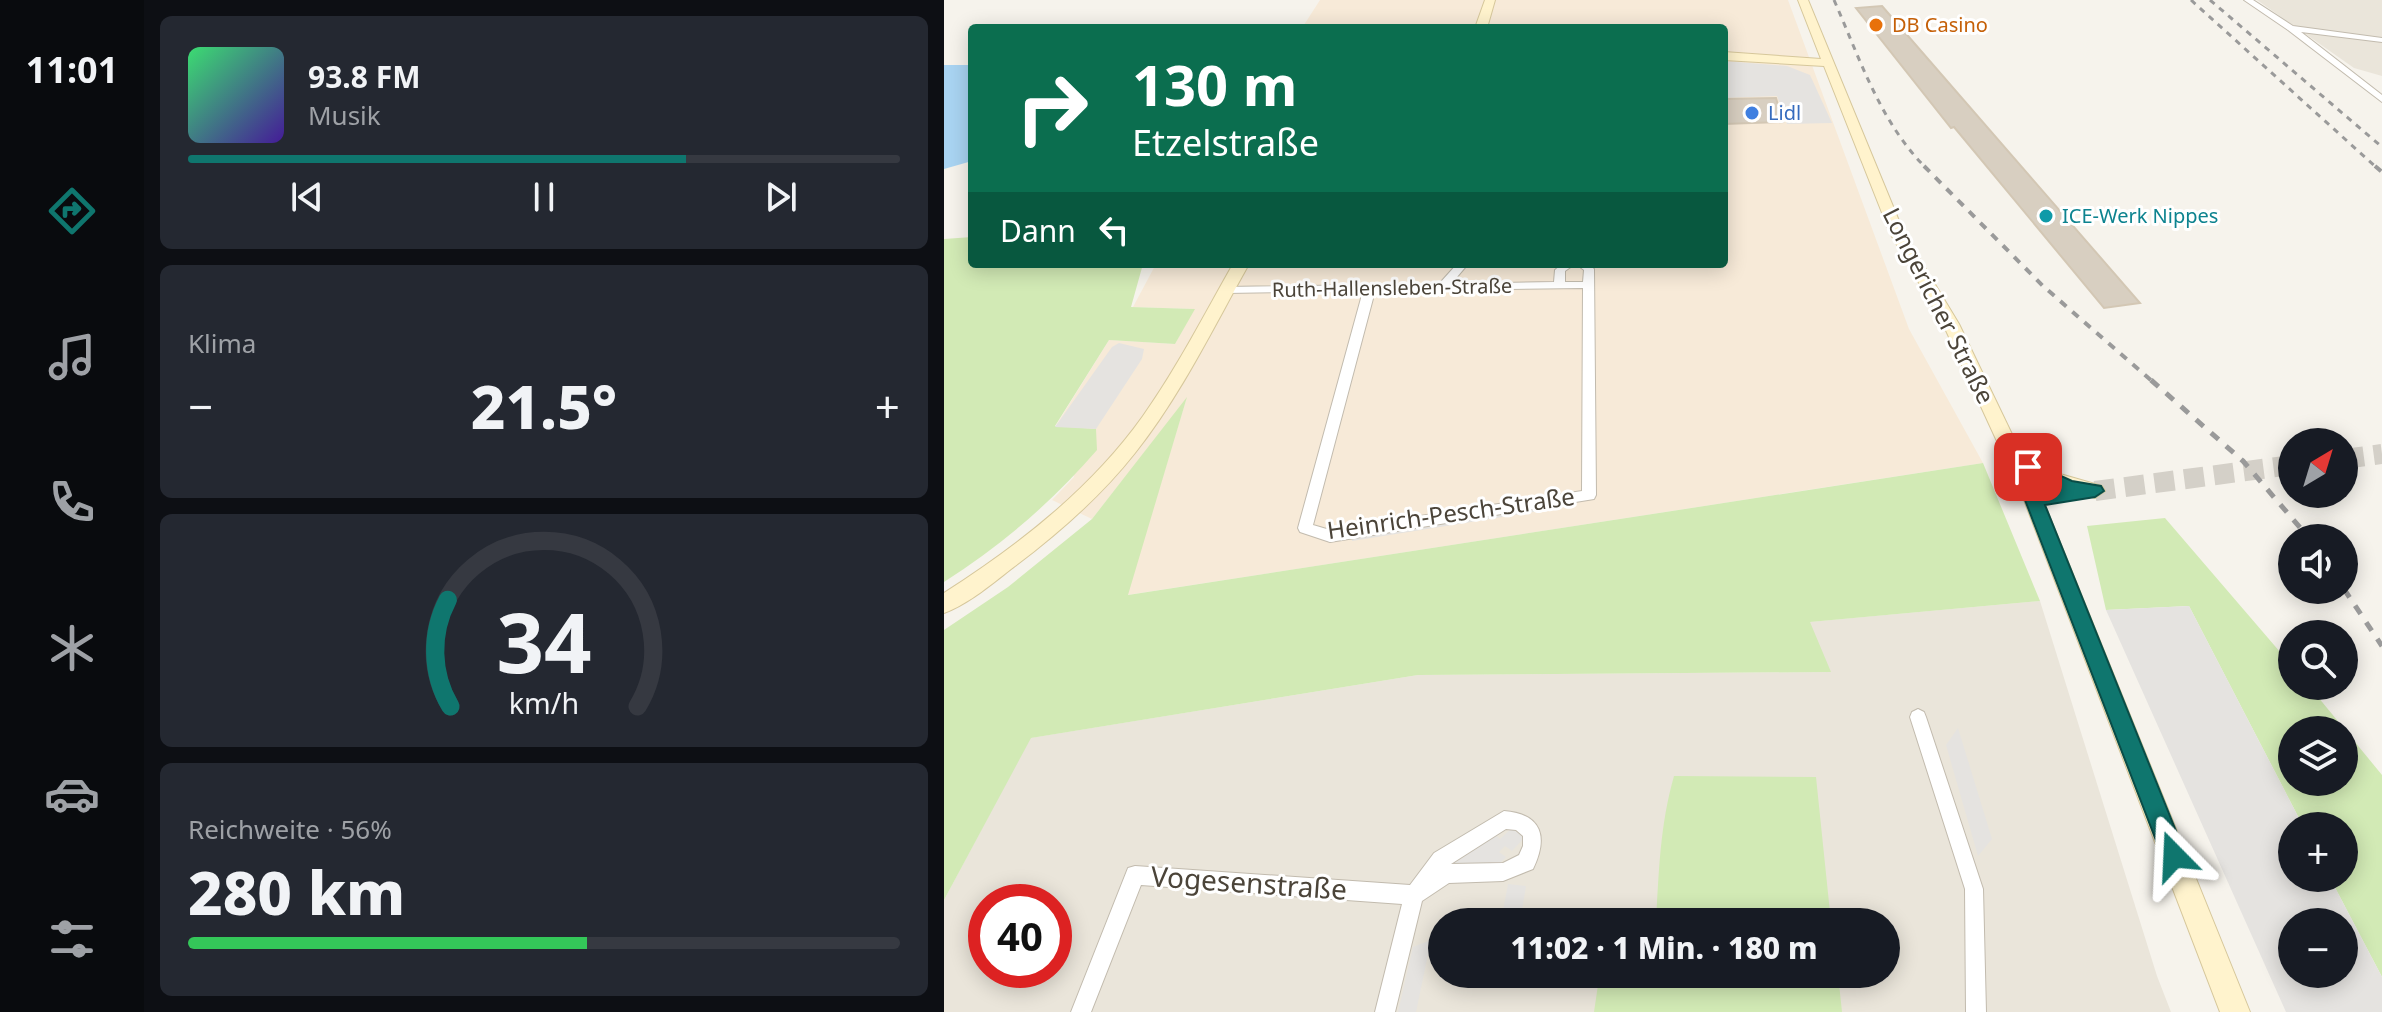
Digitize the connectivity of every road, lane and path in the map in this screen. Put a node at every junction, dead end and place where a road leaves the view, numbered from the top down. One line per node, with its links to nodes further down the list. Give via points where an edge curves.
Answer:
1 (1490, 0): 4 (street)
2 (1803, 0): 8 (street, Longericher Straße)
3 (2248, 0): 5 (street)
4 (1482, 24)
5 (2291, 28): 6 (street); 9 (street)
6 (2382, 40)
7 (1728, 56): 8 (street)
8 (1828, 63): 19 (street, Longericher Straße, via 1897,233 1951,324)
9 (2382, 99)
10 (1239, 268): 18 (street)
11 (1459, 268): 16 (street)
12 (1563, 268): 15 (street)
13 (1587, 268): 14 (street)
14 (1587, 285): 15 (street, Ruth-Hallensleben-Straße); 17 (street, Heinrich-Pesch-Straße, via 1589,495 1330,536 1305,528)
15 (1559, 286): 16 (street, Ruth-Hallensleben-Straße)
16 (1442, 287): 17 (street, Ruth-Hallensleben-Straße)
17 (1370, 288): 18 (street, Ruth-Hallensleben-Straße)
18 (1226, 290): 21 (street, via 1162,401 1118,459 1030,542)
19 (2014, 458): 20 (street, Longericher Straße); 20 (street, via 2042,476 2095,491)
20 (2034, 500): 27 (street, Longericher Straße)
21 (944, 604)
22 (1918, 717): 26 (street, via 1974,889)
23 (1414, 895): 23 (street, via 1447,874 1519,867 1533,851 1530,829 1514,820 1493,825 1441,860); 24 (street, Vogesenstraße, via 1135,875); 25 (street)
24 (1081, 1012)
25 (1385, 1012)
26 (1976, 1012)
27 (2235, 1012)

